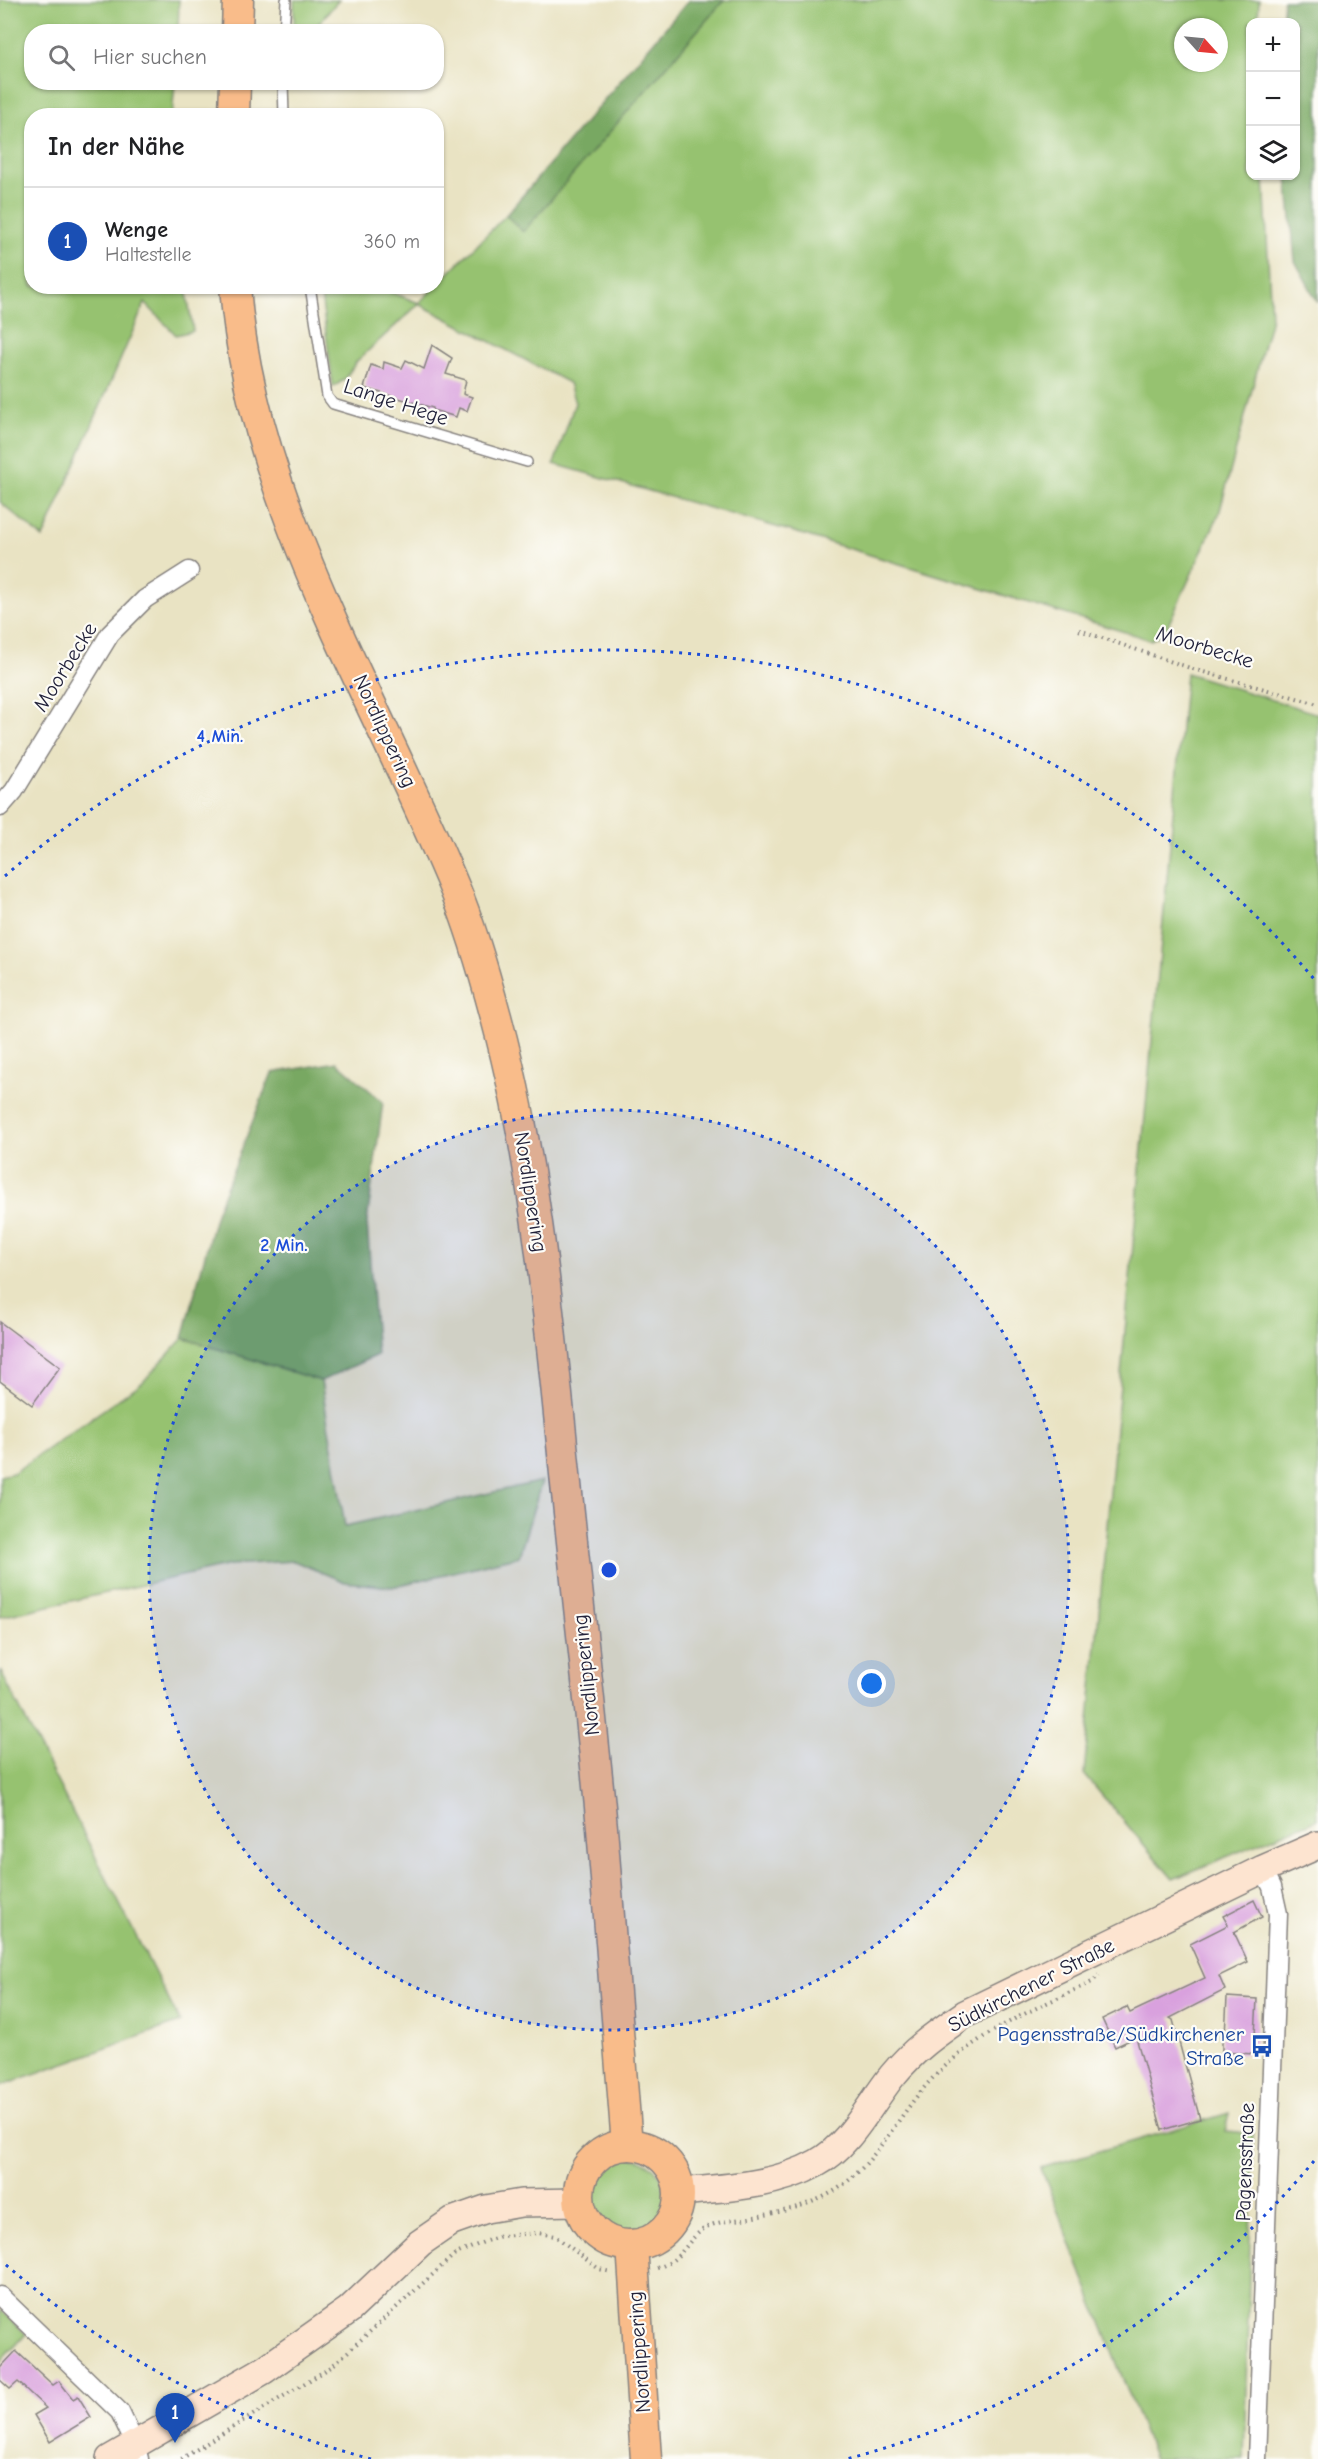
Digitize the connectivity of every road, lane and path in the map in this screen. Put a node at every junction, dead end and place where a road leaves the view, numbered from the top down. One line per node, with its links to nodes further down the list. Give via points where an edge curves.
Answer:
1 (238, 0): 3 (main road)
2 (286, 0): 4 (lane)
3 (237, 24)
4 (284, 24)
5 (235, 90): 7 (main road)
6 (283, 90): 8 (lane)
7 (234, 108)
8 (284, 108)
9 (236, 294): 18 (main road, Nordlippering, via 248,382 269,460 302,549 458,894 496,1016 517,1103 535,1198 552,1345 601,1824)
10 (311, 294): 11 (lane, Lange Hege, via 327,396 333,404)
11 (527, 462)
12 (189, 571): 15 (street, Moorbecke, via 145,599 111,634)
13 (1079, 630): 14 (path, Moorbecke, via 1193,669)
14 (1318, 704)
15 (0, 807)
16 (1318, 1845): 17 (street, Südkirchener Straße)
17 (1263, 1869): 19 (street, Südkirchener Straße, via 964,2014 922,2043 837,2147 819,2162 768,2181); 26 (street, Pagensstraße, via 1278,1914)
18 (627, 2145): 19 (main road, via 642,2147 662,2158 675,2177); 20 (main road, via 596,2157 585,2170)
19 (678, 2193): 21 (main road, via 669,2224 657,2236)
20 (579, 2202): 21 (main road, via 584,2218 595,2232 609,2241); 23 (street, via 521,2203 486,2209 452,2221 420,2242 350,2310)
21 (632, 2245): 25 (main road, Nordlippering)
22 (0, 2296): 23 (street, via 120,2412)
23 (137, 2452): 24 (street)
24 (110, 2459)
25 (646, 2459)
26 (1257, 2459)

